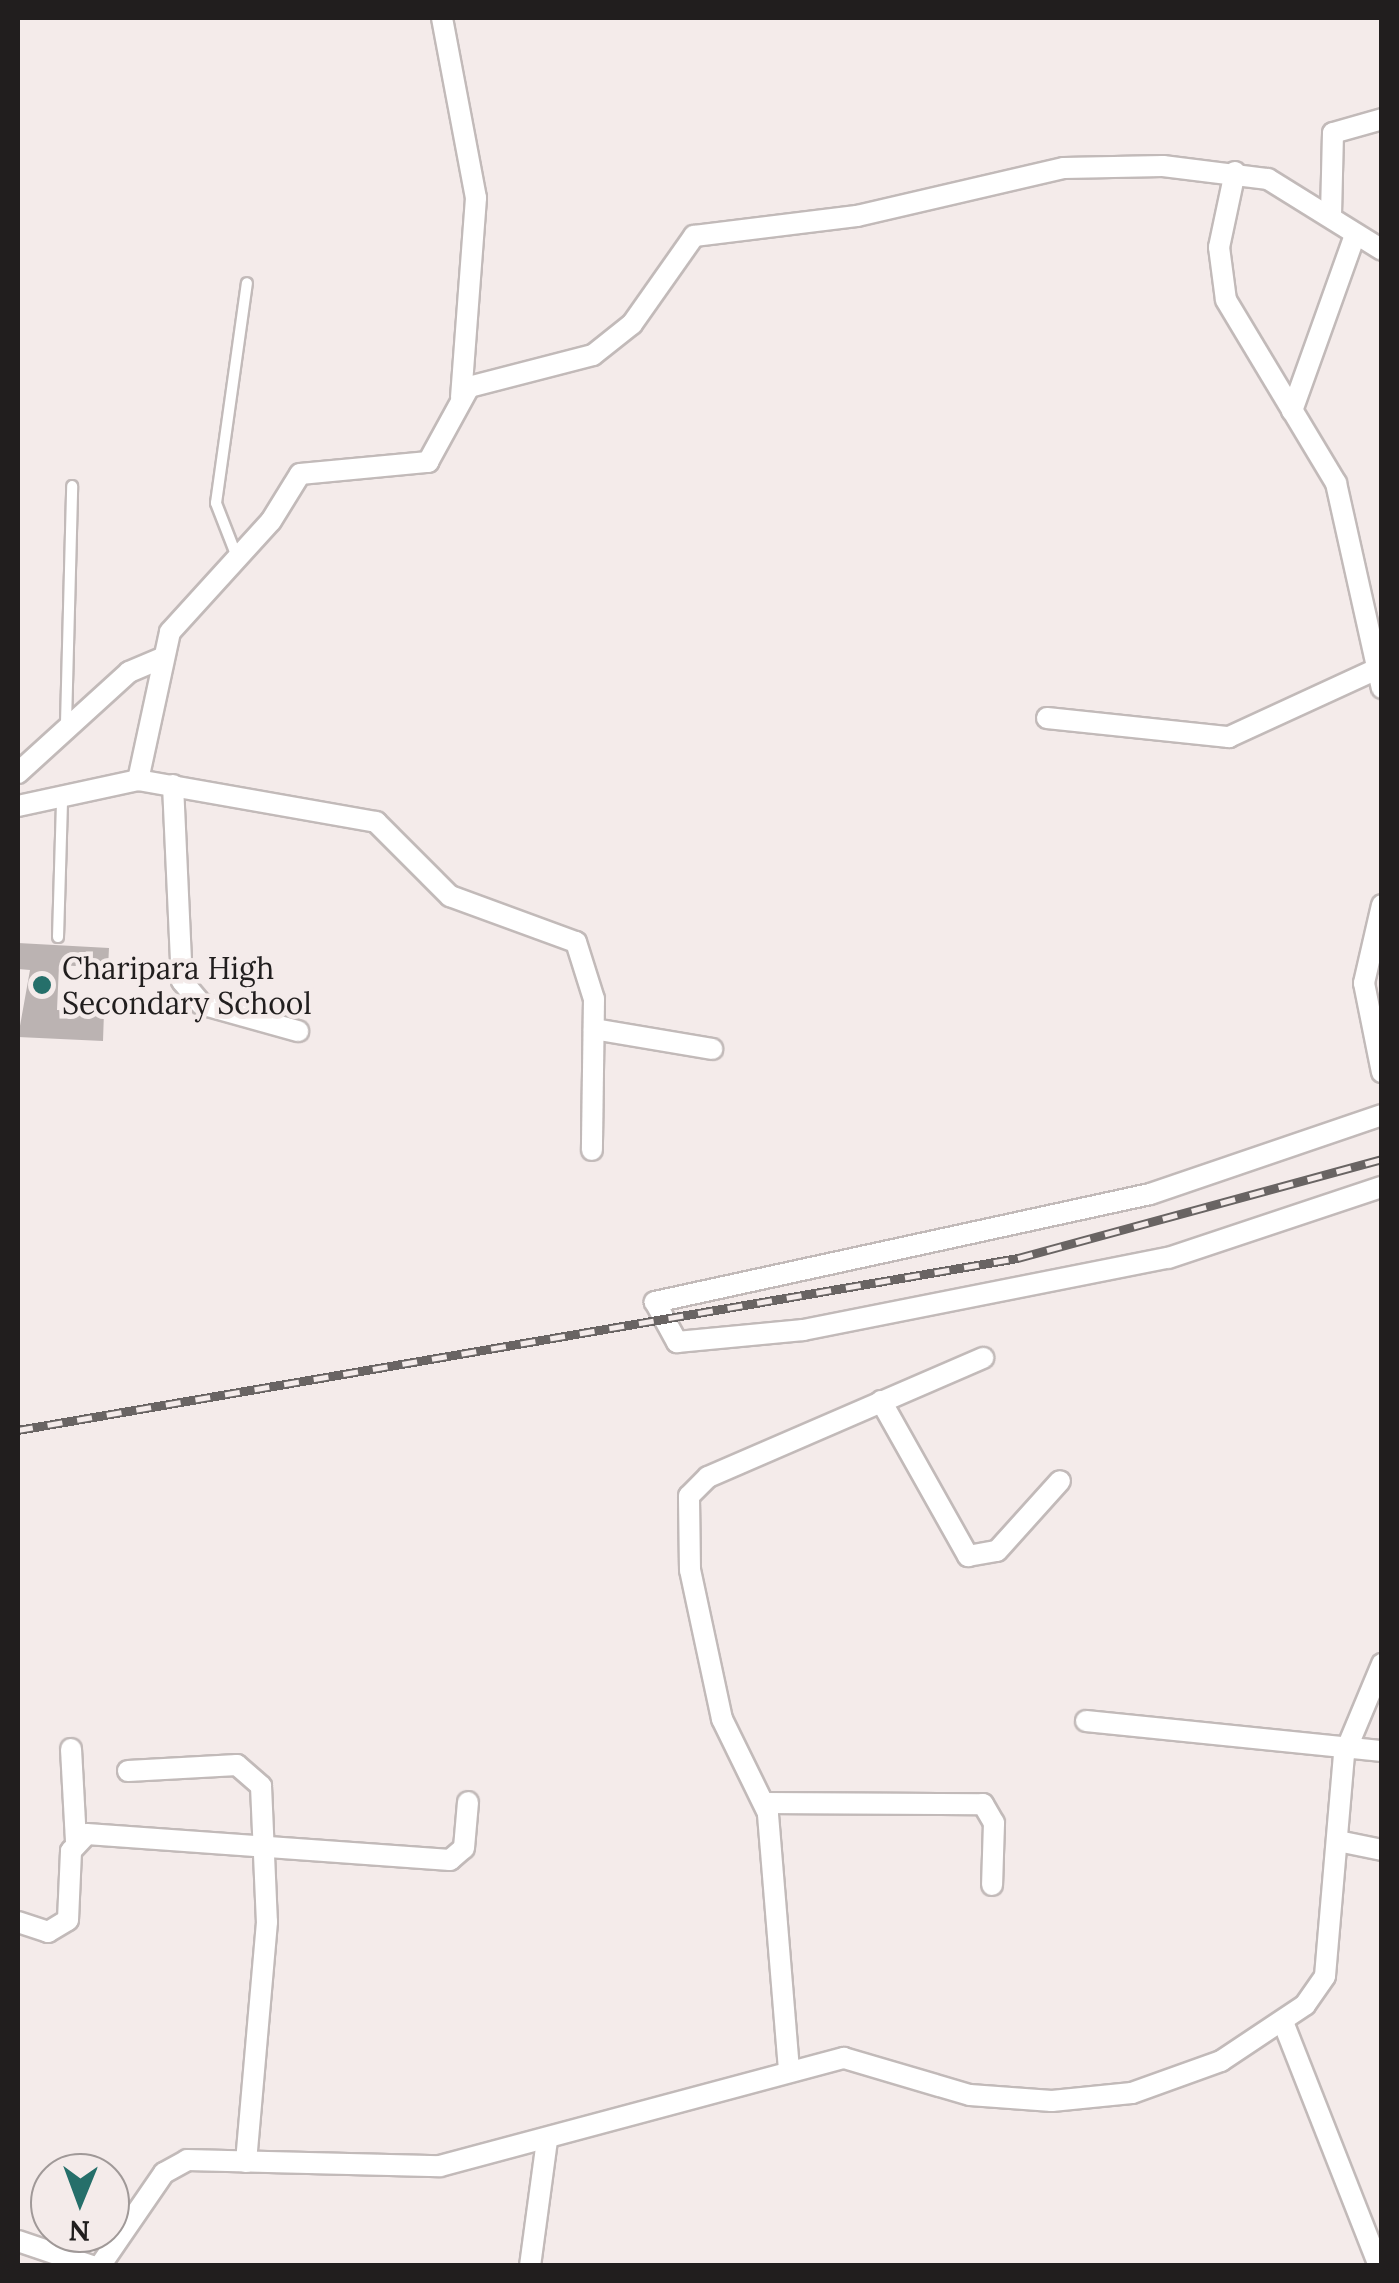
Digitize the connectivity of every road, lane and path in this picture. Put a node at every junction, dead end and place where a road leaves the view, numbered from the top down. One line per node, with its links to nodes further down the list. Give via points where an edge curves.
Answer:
1 (442, 18): 8 (street, via 476,198)
2 (1382, 119): 4 (street, via 1333,133)
3 (1235, 172): 4 (street, via 1292,189); 8 (street, via 1092,165 857,216 694,236 632,324 593,355 539,374 479,380); 9 (street, via 1218,247 1226,300)
4 (1331, 215): 5 (street)
5 (1355, 234): 6 (street); 9 (street)
6 (1382, 250)
7 (247, 283): 11 (lane, via 216,503)
8 (461, 398): 11 (street, via 428,462 300,474)
9 (1292, 411): 13 (street, via 1336,483)
10 (72, 486): 15 (lane)
11 (237, 558): 12 (street, via 177,619)
12 (162, 658): 15 (street); 17 (street)
13 (1380, 678): 14 (street, via 1229,737)
14 (1048, 718)
15 (66, 723): 16 (street)
16 (18, 773)
17 (138, 780): 18 (street); 19 (street)
18 (173, 785): 23 (street, via 388,829 439,890 576,942 586,956); 24 (street, via 182,981 201,1004)
19 (62, 800): 20 (street); 22 (lane)
20 (18, 806)
21 (1382, 905): 26 (street, via 1364,983)
22 (58, 937)
23 (594, 1029): 25 (street); 28 (street)
24 (298, 1032)
25 (712, 1049)
26 (1382, 1072)
27 (1382, 1114): 29 (street, via 1150,1194 655,1302 677,1342 855,1321 1168,1258)
28 (592, 1150)
29 (1382, 1187)
30 (983, 1358): 31 (street)
31 (882, 1401): 32 (street, via 968,1556 997,1552); 40 (street, via 708,1477 689,1496 690,1570 725,1731)
32 (1060, 1480)
33 (1382, 1664): 35 (street)
34 (1086, 1721): 35 (street)
35 (1348, 1744): 37 (street); 42 (street)
36 (72, 1749): 41 (street)
37 (1382, 1751)
38 (128, 1771): 43 (street, via 218,1764 255,1773)
39 (468, 1802): 43 (street, via 464,1848 450,1860)
40 (764, 1803): 45 (street, via 983,1804 994,1823); 48 (street)
41 (76, 1841): 43 (street, via 98,1833); 46 (street, via 68,1920 48,1932)
42 (1338, 1841): 44 (street); 47 (street, via 1325,1976)
43 (267, 1848): 50 (street)
44 (1382, 1850)
45 (992, 1884)
46 (18, 1922)
47 (1283, 2022): 48 (street, via 1221,2061 1107,2097 970,2096 863,2059); 55 (street)
48 (789, 2070): 49 (street)
49 (547, 2141): 50 (street, via 417,2168); 54 (street)
50 (246, 2162): 53 (street, via 174,2162)
51 (18, 2241): 52 (street)
52 (92, 2266)
53 (100, 2266)
54 (530, 2266)
55 (1379, 2266)

